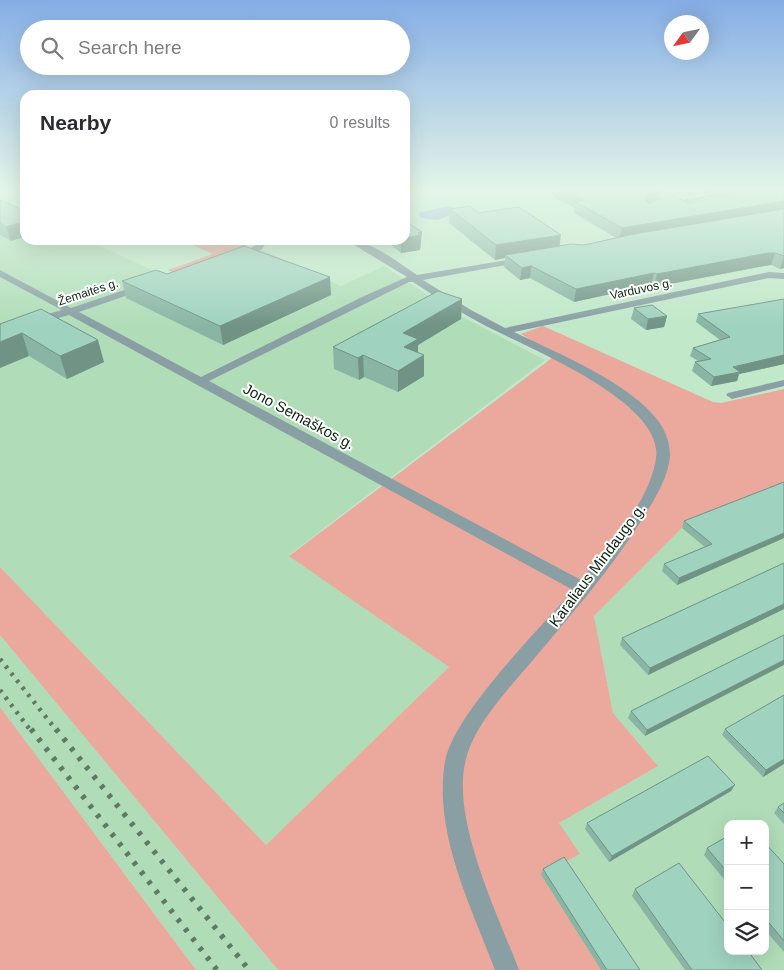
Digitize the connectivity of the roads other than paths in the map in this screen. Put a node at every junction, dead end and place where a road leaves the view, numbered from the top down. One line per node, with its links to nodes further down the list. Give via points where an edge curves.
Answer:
1 (261, 245): 4 (street)
2 (361, 245): 7 (street, Karaliaus Mindaugo g., via 388,258)
3 (527, 258): 7 (street)
4 (222, 260)
5 (0, 273): 9 (street, Jono Semaškos g.)
6 (784, 276): 10 (street, Varduvos g., via 769,274)
7 (415, 278): 10 (street, Karaliaus Mindaugo g.); 12 (street, via 365,298)
8 (151, 284): 9 (street, Žemaitės g.)
9 (71, 311): 11 (street, Žemaitės g.); 12 (street, Jono Semaškos g.)
10 (504, 331): 15 (street, Karaliaus Mindaugo g., via 623,396 645,413 659,431 664,454 656,480 641,510)
11 (0, 332)
12 (201, 381): 15 (street, Jono Semaškos g.)
13 (784, 383): 14 (street)
14 (732, 394)
15 (583, 588): 16 (street, Karaliaus Mindaugo g., via 474,719 455,760 453,802 460,840)
16 (507, 970)

